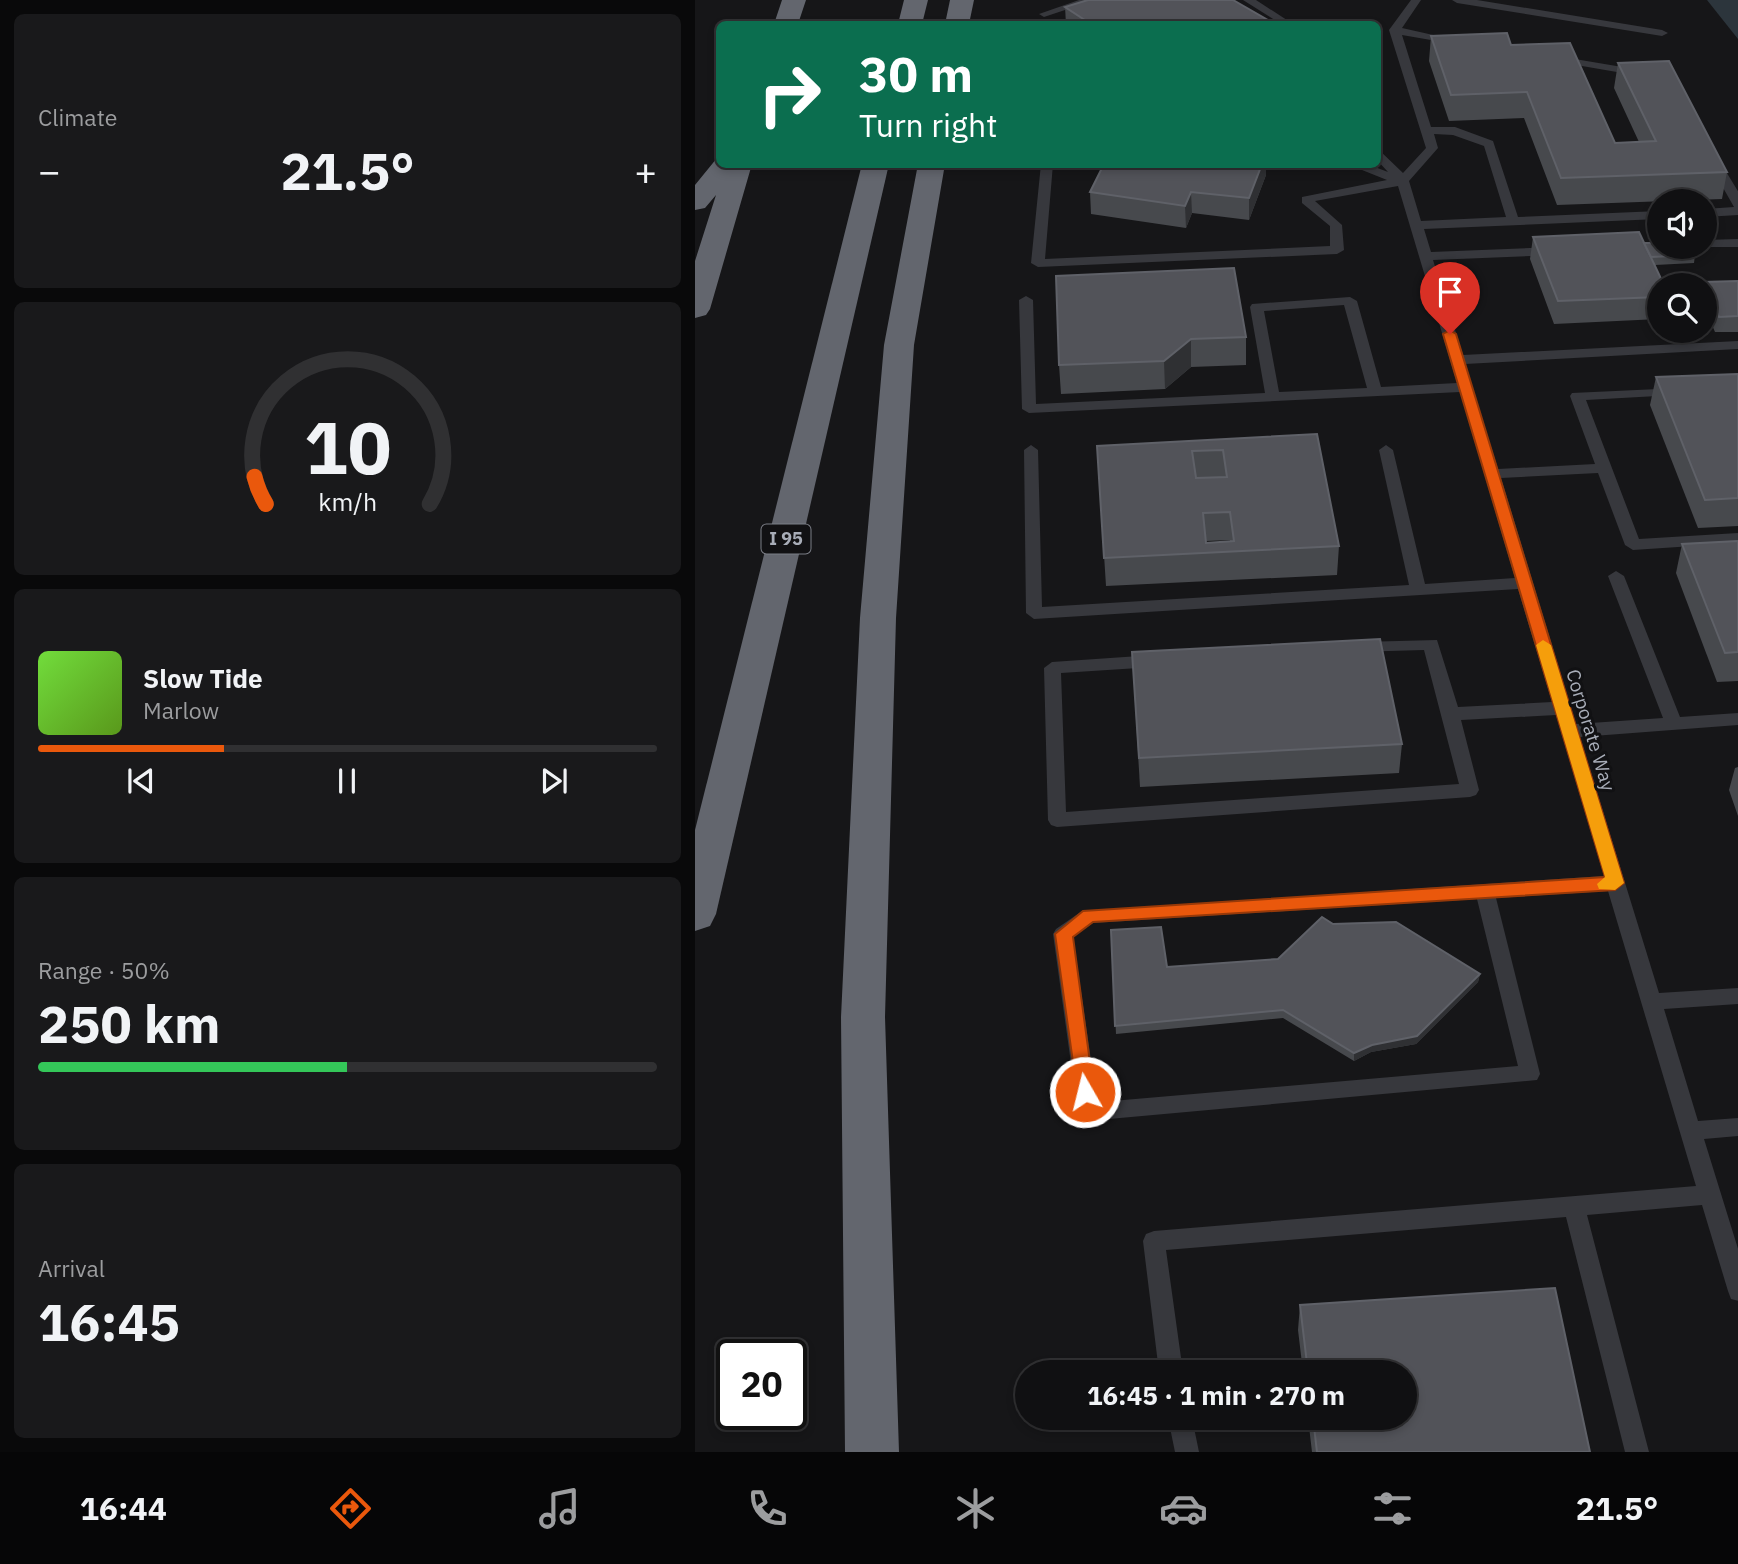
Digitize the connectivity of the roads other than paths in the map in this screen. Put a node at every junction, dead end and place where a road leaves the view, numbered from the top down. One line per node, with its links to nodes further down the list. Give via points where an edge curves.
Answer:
1 (794, 0): 10 (highway)
2 (916, 0): 11 (highway)
3 (962, 0): 12 (highway)
4 (1044, 0): 9 (lane)
5 (1090, 0): 9 (lane)
6 (1248, 0): 13 (lane)
7 (1416, 0): 14 (lane)
8 (1457, 0): 15 (lane)
9 (1043, 19)
10 (787, 21)
11 (911, 21)
12 (958, 21)
13 (1283, 21)
14 (1395, 30): 16 (lane); 19 (lane)
15 (1662, 33)
16 (1463, 42)
17 (1545, 56): 18 (lane)
18 (1655, 75)
19 (1426, 130): 28 (lane, via 1432,148); 33 (lane, via 1455,131 1489,144)
20 (1707, 148): 30 (lane)
21 (1381, 156): 28 (lane)
22 (724, 168): 29 (highway)
23 (738, 168): 40 (highway)
24 (875, 168): 64 (highway, I 95)
25 (931, 168): 74 (highway, via 899,345 878,618 863,1017)
26 (1047, 168): 28 (lane, via 1038,263 1337,250 1335,225 1306,200)
27 (1365, 168): 28 (lane)
28 (1403, 181): 34 (lane, Corporate Way)
29 (695, 202)
30 (1738, 209): 31 (lane)
31 (1717, 212)
32 (1647, 215): 33 (lane)
33 (1513, 221): 34 (lane)
34 (1416, 225): 38 (lane, Corporate Way)
35 (1738, 243): 36 (lane)
36 (1717, 244)
37 (1566, 250): 38 (lane)
38 (1426, 257): 42 (lane, Corporate Way)
39 (1026, 300): 46 (lane, via 1029,409)
40 (695, 309)
41 (1738, 345): 42 (lane)
42 (1457, 360): 43 (lane, Corporate Way)
43 (1466, 387): 45 (lane); 50 (lane, Corporate Way)
44 (1697, 390): 49 (lane, via 1577,396)
45 (1375, 391): 46 (lane); 46 (lane, via 1350,301 1257,307)
46 (1273, 397)
47 (1030, 450): 54 (lane, via 1034,613)
48 (1386, 450): 54 (lane)
49 (1604, 468): 50 (lane); 51 (lane, via 1633,545)
50 (1492, 474): 53 (lane, Corporate Way)
51 (1738, 538)
52 (1616, 576): 60 (lane)
53 (1525, 583): 54 (lane); 57 (lane, Corporate Way)
54 (1418, 590)
55 (1337, 650): 58 (lane, via 1431,644)
56 (1174, 660): 58 (lane, via 1052,668 1057,820 1470,790)
57 (1562, 708): 58 (lane); 61 (lane, Corporate Way)
58 (1451, 714)
59 (1738, 719): 60 (lane)
60 (1674, 724): 61 (lane)
61 (1569, 732): 62 (lane, Corporate Way)
62 (1615, 883): 63 (lane); 66 (lane, Corporate Way)
63 (1485, 891): 63 (lane, via 1089,916 1063,934 1085,1092 1109,1110 1530,1074)
64 (695, 914)
65 (1738, 996): 66 (lane)
66 (1651, 1002): 68 (lane, Corporate Way)
67 (1738, 1127): 68 (lane)
68 (1690, 1131): 69 (lane, Corporate Way)
69 (1709, 1195): 70 (lane); 71 (lane, Corporate Way)
70 (1574, 1206): 72 (lane, via 1154,1241); 76 (lane)
71 (1738, 1291)
72 (1169, 1360)
73 (1182, 1430): 75 (lane)
74 (872, 1452)
75 (1187, 1452)
76 (1637, 1452)

